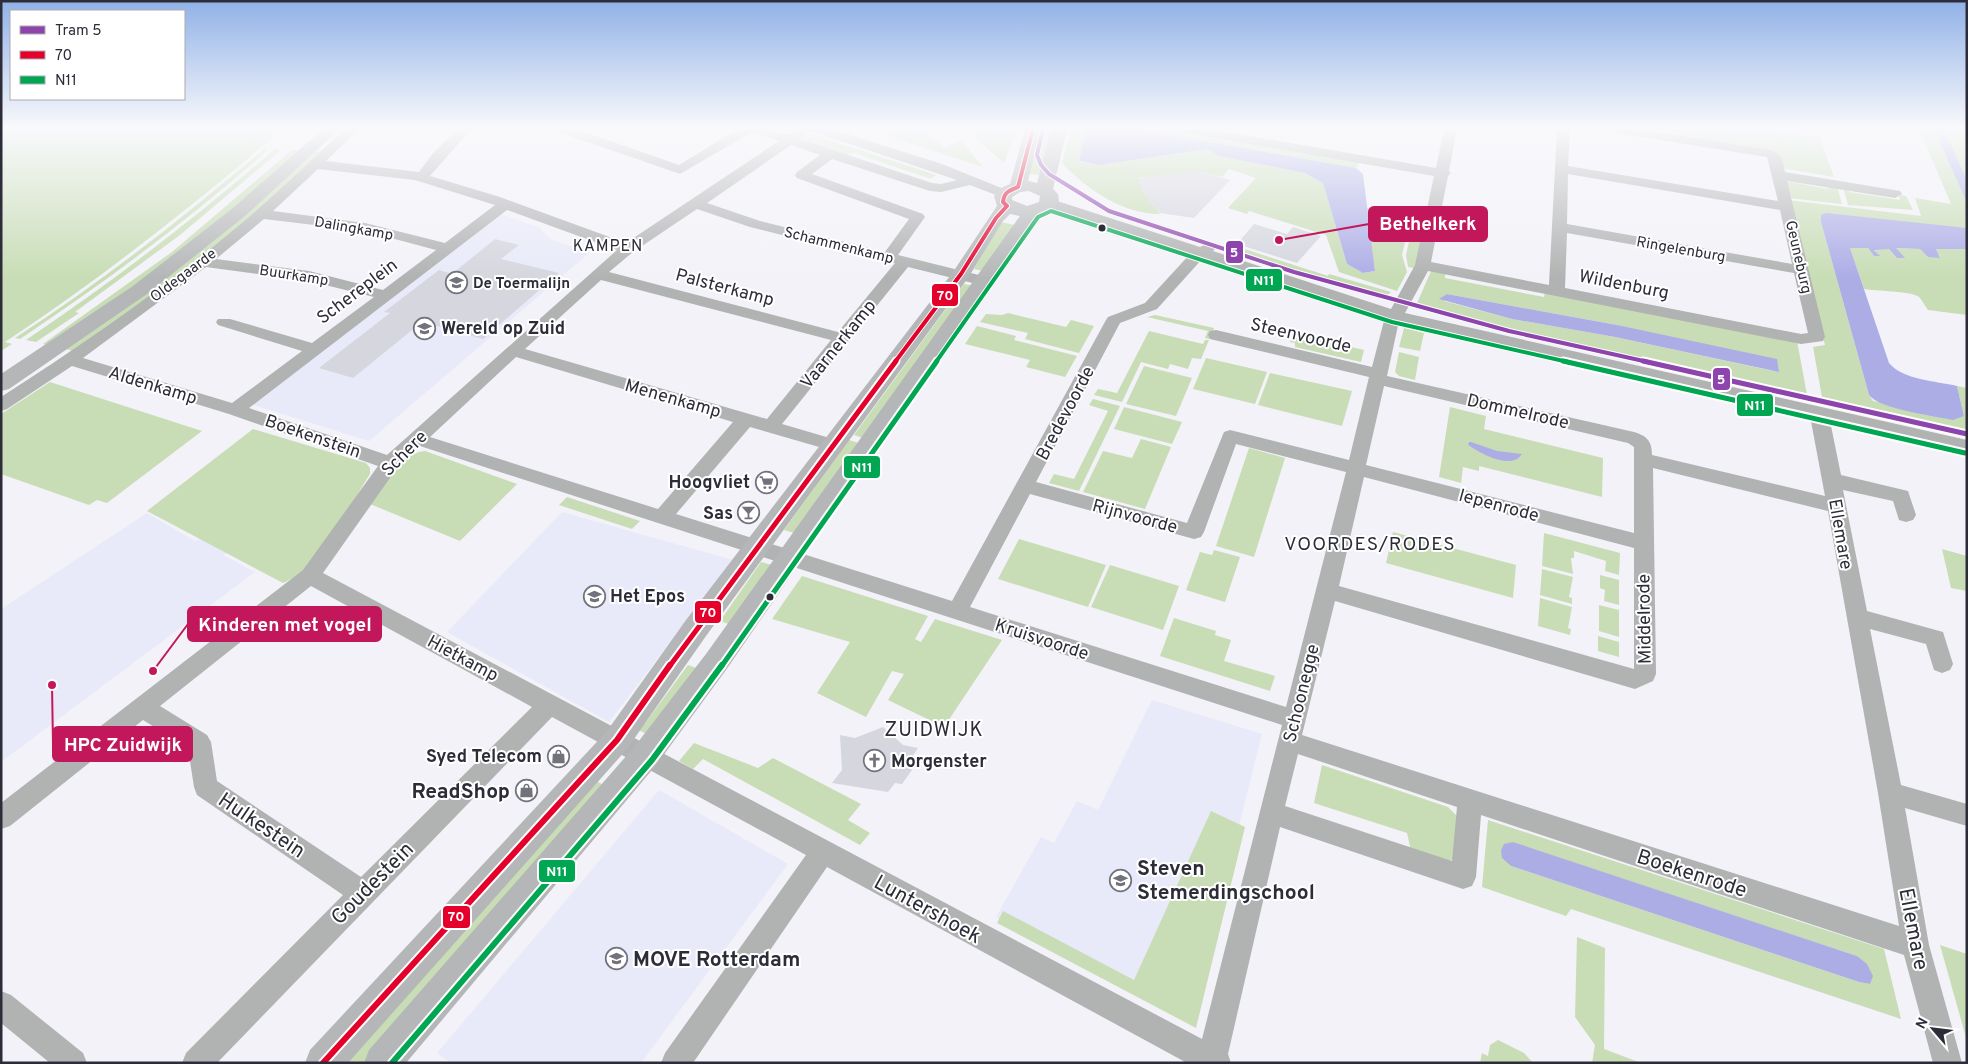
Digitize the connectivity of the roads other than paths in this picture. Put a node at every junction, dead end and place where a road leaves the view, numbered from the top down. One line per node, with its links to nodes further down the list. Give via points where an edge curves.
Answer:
1 (257, 179): 44 (main road, Oldegaarde, via 175,247)
2 (276, 179): 46 (main road, Oldegaarde, via 140,290)
3 (298, 179): 23 (street, Oldegaarde)
4 (424, 179): 21 (street)
5 (730, 179): 20 (street, Schere)
6 (812, 179): 28 (street, Vaarnerkamp, via 918,217)
7 (905, 179): 16 (street, via 930,187)
8 (956, 179): 16 (street)
9 (1016, 179): 18 (main road)
10 (1047, 179): 19 (main road)
11 (1443, 179): 30 (street)
12 (1562, 179): 24 (street)
13 (1619, 179): 22 (street)
14 (1780, 179): 22 (street, Geuneburg)
15 (1801, 179): 17 (street)
16 (964, 184): 18 (street)
17 (1895, 194)
18 (1010, 195): 19 (main road, via 1030,186); 19 (main road, via 1020,211); 33 (main road, via 996,218)
19 (1042, 201): 27 (street); 33 (main road)
20 (694, 203): 26 (street, Schere); 28 (street, Schammenkamp, via 756,224)
21 (505, 206): 25 (street, Schereplein); 26 (street)
22 (1787, 207): 31 (street, Geuneburg)
23 (261, 214): 25 (street, Dalingkamp, via 365,227); 29 (street, Oldegaarde)
24 (1560, 227): 31 (street, Ringelenburg); 34 (street)
25 (447, 248): 35 (street, Schereplein)
26 (628, 249): 32 (street, Schere)
27 (1206, 250): 36 (street); 59 (street, Bredevoorde, via 1195,257 1151,306 1114,320)
28 (897, 259): 33 (street, Schammenkamp); 40 (street, Vaarnerkamp)
29 (201, 262): 35 (street, Buurkamp, via 309,276); 43 (street, Oldegaarde)
30 (1423, 265): 34 (street, Wildenburg); 36 (street)
31 (1802, 270): 39 (street, Geuneburg)
32 (598, 274): 40 (street, Palsterkamp); 42 (street, Schere)
33 (973, 278): 53 (main road); 65 (main road)
34 (1558, 291): 39 (street, Wildenburg, via 1801,339)
35 (385, 295): 41 (street, Schereplein)
36 (1392, 318): 45 (street, Schoonegge); 49 (street)
37 (224, 322): 41 (street)
38 (1216, 336): 45 (street, Steenvoorde)
39 (1817, 337)
40 (842, 338): 51 (street, Vaarnerkamp)
41 (314, 349): 48 (street, Schereplein)
42 (514, 351): 50 (street, Menenkamp); 52 (street, Schere)
43 (71, 360): 47 (street, Oldegaarde); 48 (street, Aldenkamp)
44 (1, 368)
45 (1378, 377): 55 (street, Dommelrode, via 1634,438 1643,444); 57 (street, Schoonegge)
46 (1, 384)
47 (1, 405)
48 (235, 410): 56 (street, Boekenstein)
49 (1817, 412): 54 (street); 58 (street, Ellemare)
50 (746, 419): 51 (street, Menenkamp); 62 (street)
51 (771, 426): 53 (street, Menenkamp)
52 (417, 440): 56 (street, Schere); 62 (street, Kruisvoorde)
53 (833, 445): 64 (main road)
54 (1967, 446)
55 (1644, 459): 60 (street); 63 (street, Middelrode)
56 (390, 463): 66 (street, Schere)
57 (1354, 468): 59 (street, Rijnvoorde, via 1230,436 1194,532); 63 (street, Iepenrode); 67 (street, Schoonegge)
58 (1831, 480): 60 (street, Ellemare); 61 (street, Ellemare, via 1901,496)
59 (1026, 486): 68 (street, Bredevoorde)
60 (1836, 506): 69 (street, Ellemare)
61 (1906, 514)
62 (662, 518): 64 (street, Kruisvoorde)
63 (1643, 543): 67 (street, Middelrode, via 1645,674 1635,680)
64 (757, 548): 65 (street, Kruisvoorde); 74 (main road)
65 (789, 558): 68 (street, Kruisvoorde); 75 (main road)
66 (310, 576): 71 (street, Hietkamp); 72 (street, Schere)
67 (1327, 590): 73 (street, Schoonegge)
68 (957, 612): 73 (street, Kruisvoorde)
69 (1856, 617): 70 (street, via 1935,638); 76 (street, Ellemare)
70 (1942, 664)
71 (549, 704): 74 (street, Hietkamp); 82 (street, Goudestein)
72 (142, 708): 80 (street, Schere); 82 (street, Hulkestein, via 199,742 206,787)
73 (1292, 730): 77 (street, Boekenrode); 78 (street, Schoonegge)
74 (617, 740): 75 (street, Hietkamp); 88 (main road)
75 (646, 755): 81 (street, Luntershoek); 89 (main road)
76 (1890, 793): 79 (street); 83 (street, Ellemare)
77 (1470, 802): 78 (street, via 1463,877); 83 (street, Boekenrode)
78 (1272, 813): 85 (street, Schoonegge)
79 (1967, 815)
80 (1, 818)
81 (823, 852): 85 (street, Luntershoek); 90 (street)
82 (362, 892): 87 (street, Goudestein)
83 (1915, 945): 91 (street, Ellemare)
84 (1, 1005): 86 (street)
85 (1214, 1062)
86 (73, 1063)
87 (196, 1063)
88 (324, 1063)
89 (382, 1063)
90 (676, 1063)
91 (1948, 1063)

